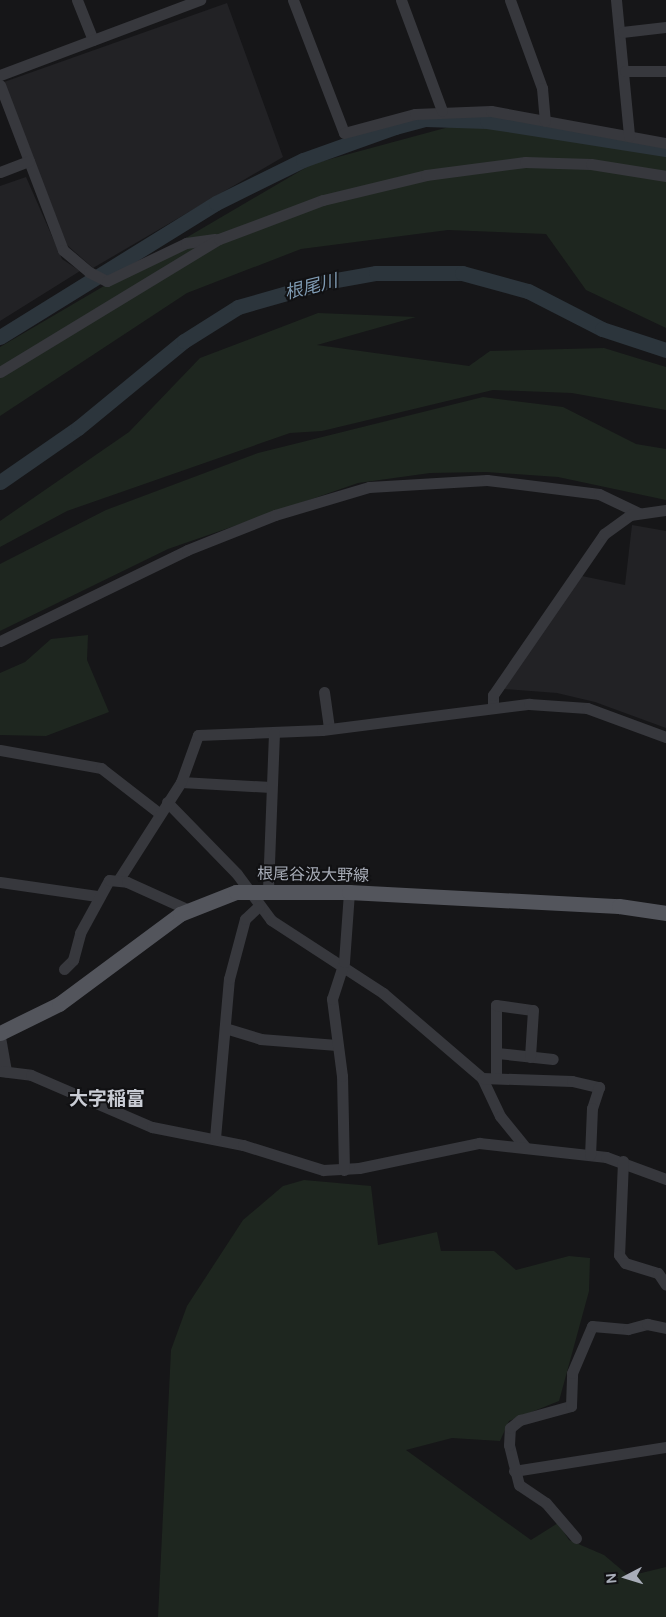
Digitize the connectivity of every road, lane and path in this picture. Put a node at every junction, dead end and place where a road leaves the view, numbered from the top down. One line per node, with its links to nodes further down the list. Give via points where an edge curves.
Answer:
1 (77, 0): 10 (street)
2 (200, 0): 7 (street)
3 (293, 0): 15 (street, via 344,133)
4 (402, 0): 15 (street)
5 (510, 0): 16 (street, via 542,88)
6 (616, 0): 9 (street)
7 (187, 2): 10 (street)
8 (666, 27): 9 (street)
9 (622, 32): 11 (street)
10 (93, 40): 13 (street)
11 (625, 71): 12 (street); 17 (street)
12 (666, 71)
13 (0, 75)
14 (0, 85): 19 (street)
15 (442, 111): 16 (street, via 491,111)
16 (545, 121): 17 (street)
17 (629, 136): 18 (street)
18 (666, 143)
19 (29, 162): 20 (street); 22 (street, via 63,250 102,280 186,243)
20 (0, 172)
21 (666, 176): 22 (street, via 557,162 468,168 323,200)
22 (219, 239): 23 (street)
23 (0, 372)
24 (666, 510): 25 (street)
25 (639, 512): 26 (street, via 599,494 496,481 439,480 369,487 275,515 187,550); 28 (street, via 604,534 493,696)
26 (0, 641)
27 (324, 692): 29 (street)
28 (493, 708): 29 (street); 31 (street, via 529,704 587,708)
29 (328, 728): 30 (street)
30 (274, 733): 33 (street, via 198,736); 34 (street)
31 (666, 737)
32 (0, 750): 36 (street, via 101,768)
33 (181, 782): 34 (street); 35 (street)
34 (271, 787): 39 (street)
35 (167, 802): 36 (street); 40 (street)
36 (159, 813): 37 (street)
37 (119, 879): 42 (street, via 109,880); 44 (street)
38 (0, 882): 42 (street, via 73,896)
39 (268, 889): 40 (main road, 根尾谷汲大野線); 41 (main road, 根尾谷汲大野線)
40 (250, 890): 43 (street); 44 (main road, 根尾谷汲大野線)
41 (349, 892): 45 (main road, 根尾谷汲大野線, via 619,906); 46 (street)
42 (97, 896): 47 (street, via 73,960)
43 (259, 906): 46 (street, via 277,924); 48 (street, via 245,919 233,959)
44 (189, 910): 49 (main road, 根尾谷汲大野線, via 59,1004)
45 (666, 912)
46 (341, 967): 51 (street, via 332,999); 57 (street, via 383,993)
47 (64, 968)
48 (224, 1028): 51 (street, via 269,1040); 58 (street)
49 (0, 1033)
50 (0, 1037): 55 (street)
51 (337, 1045): 62 (street, via 344,1109)
52 (497, 1053): 53 (street); 53 (street, via 496,1005 531,1008); 56 (street)
53 (530, 1057): 54 (street)
54 (553, 1059)
55 (3, 1071): 58 (street, via 31,1075 152,1127)
56 (496, 1076): 57 (street); 60 (street, via 572,1081 599,1087 592,1108)
57 (482, 1078): 59 (street, via 500,1116)
58 (215, 1138): 62 (street, via 304,1166)
59 (525, 1147): 60 (street); 62 (street, via 479,1143)
60 (590, 1155): 61 (street)
61 (623, 1161): 63 (street); 64 (street, via 619,1255 625,1263 658,1273)
62 (344, 1170)
63 (666, 1179)
64 (666, 1285)
65 (666, 1328): 67 (street, via 647,1324 623,1329 592,1326 572,1373 570,1406 520,1420 510,1428)
66 (666, 1447): 67 (street)
67 (514, 1471): 68 (street, via 519,1485 546,1503)
68 (576, 1538)

